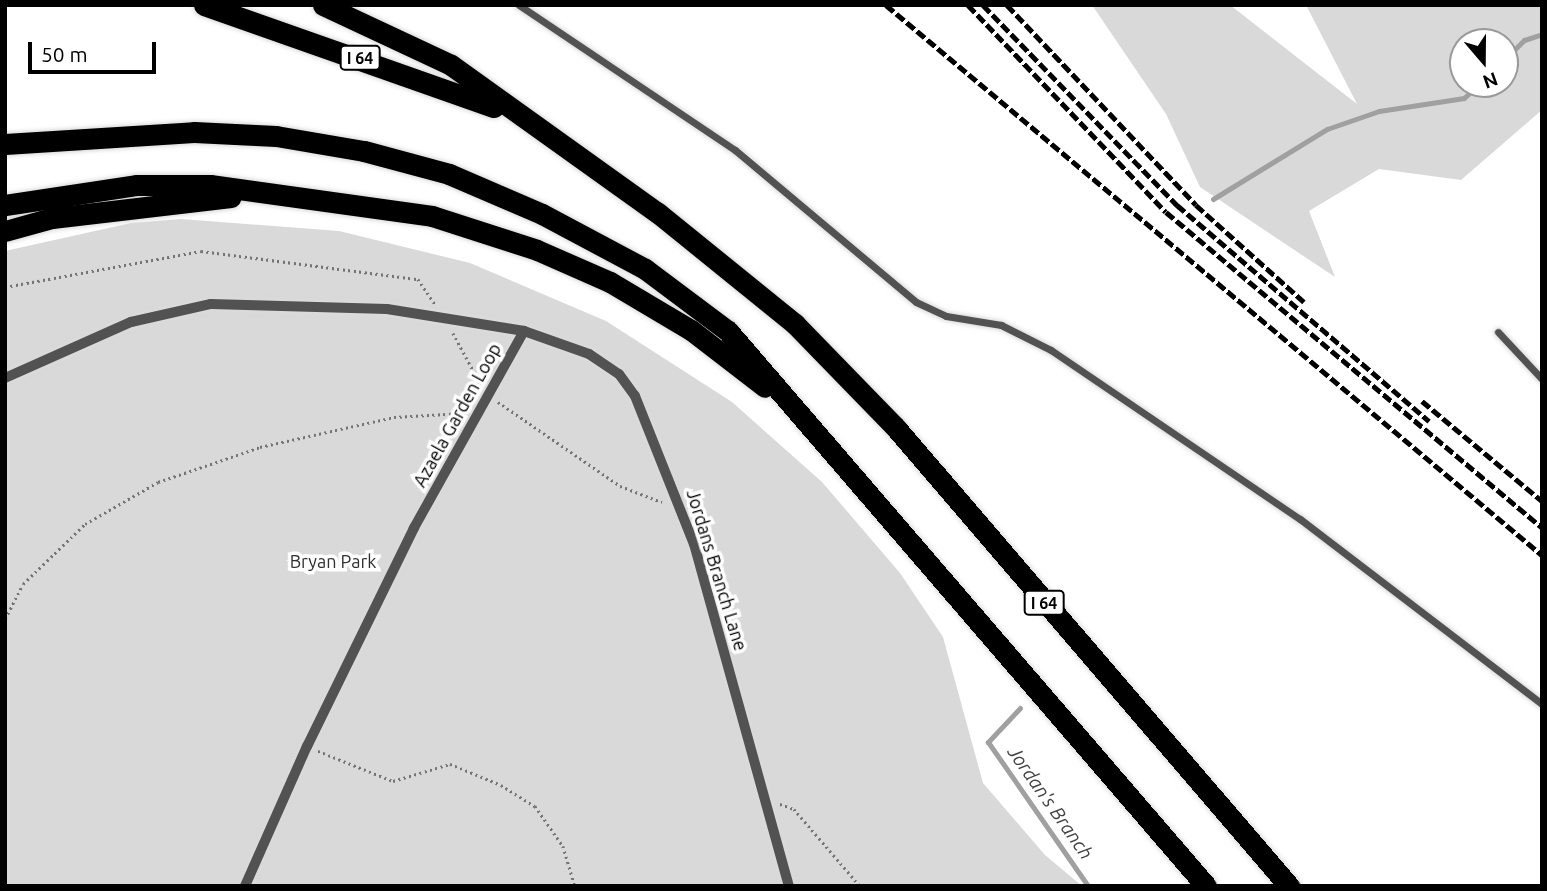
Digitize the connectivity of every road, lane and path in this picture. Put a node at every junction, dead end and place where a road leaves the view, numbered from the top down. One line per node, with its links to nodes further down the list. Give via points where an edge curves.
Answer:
1 (204, 5): 4 (highway, I 64)
2 (323, 5): 4 (highway, via 451,65)
3 (519, 5): 20 (lane, via 734,150 916,302 946,316 1001,325 1051,350 1300,519)
4 (516, 114): 28 (highway, I 64, via 658,213 795,324 842,370)
5 (5, 144): 17 (highway, via 194,132 276,136 365,151 449,174 542,214 645,270 728,331)
6 (285, 192): 7 (highway, via 137,185); 8 (highway, via 90,213); 17 (highway, via 432,216 610,282 691,330)
7 (5, 205)
8 (5, 231)
9 (5, 287): 10 (path, via 201,251 418,279)
10 (444, 316): 11 (street, Azaela Garden Loop); 13 (street, Azaela Garden Loop, via 211,304 131,322); 15 (path)
11 (524, 331): 15 (street, Azaela Garden Loop); 18 (street, Jordans Branch Lane, via 589,354 619,374 635,396)
12 (1498, 332): 14 (lane)
13 (5, 378)
14 (1542, 379)
15 (486, 395): 16 (street, Azaela Garden Loop); 18 (path, via 620,486)
16 (477, 412): 19 (path, via 394,417 260,447 158,482 85,524 23,584); 21 (street, Azaela Garden Loop)
17 (808, 421): 27 (highway)
18 (680, 508): 22 (street, Jordans Branch Lane)
19 (5, 619)
20 (1542, 704)
21 (307, 746): 23 (street, Azaela Garden Loop); 24 (path, via 393,781 450,764 501,785 535,806 563,846)
22 (764, 797): 25 (street, Jordans Branch Lane); 26 (path, via 794,809)
23 (245, 886)
24 (575, 886)
25 (789, 886)
26 (860, 886)
27 (1206, 886)
28 (1289, 886)

